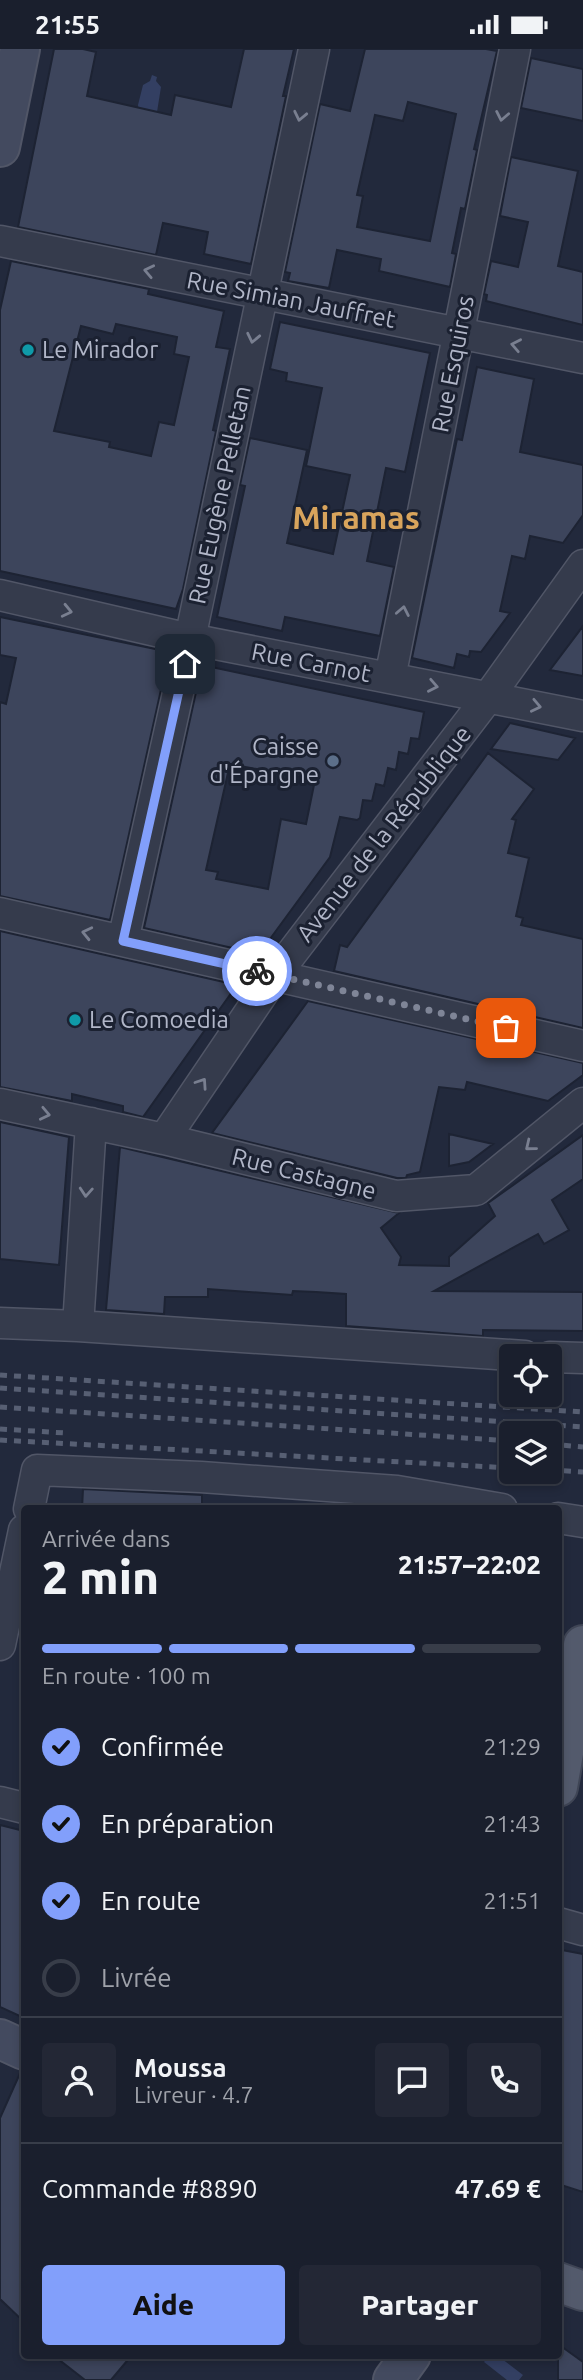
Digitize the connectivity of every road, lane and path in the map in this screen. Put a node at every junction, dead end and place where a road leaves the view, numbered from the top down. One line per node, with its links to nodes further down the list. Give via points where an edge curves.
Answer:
1 (20, 49): 4 (main road)
2 (314, 49): 6 (street, Rue Eugène Pelletan, one-way to 6)
3 (515, 49): 7 (street, Rue Esquiros, one-way to 7)
4 (0, 147)
5 (0, 241): 6 (street, Rue Simian Jauffret, one-way to 5)
6 (262, 294): 7 (street, Rue Simian Jauffret); 11 (street, Rue Eugène Pelletan, one-way to 11)
7 (460, 334): 8 (street, Rue Simian Jauffret, one-way to 7); 12 (street, Rue Esquiros, one-way to 7)
8 (583, 358)
9 (583, 565): 13 (street, Avenue de la République)
10 (0, 595): 11 (street, Rue Carnot, one-way to 11)
11 (190, 639): 12 (street, Rue Carnot); 16 (street, Rue Eugène Pelletan)
12 (390, 678): 13 (street, Rue Carnot, one-way to 13)
13 (489, 697): 14 (street, Rue Carnot, one-way to 14); 17 (street, Avenue de la République)
14 (583, 716)
15 (0, 913): 16 (street, one-way to 15)
16 (123, 941): 17 (street)
17 (275, 975): 18 (street); 22 (street, Avenue de la République, one-way to 17)
18 (583, 1046)
19 (583, 1103): 22 (street, Rue Castagne, one-way to 22, via 476,1190 396,1196)
20 (0, 1104): 21 (street, Rue Castagne, one-way to 21)
21 (91, 1123): 22 (street, Rue Castagne); 24 (street, one-way to 24)
22 (164, 1139)
23 (0, 1323): 24 (street)
24 (78, 1326): 25 (street)
25 (499, 1354)
26 (562, 1357): 27 (street)
27 (583, 1358)
28 (30, 1505): 29 (street, via 37,1470 397,1491)
29 (479, 1505)
30 (562, 1519): 31 (street)
31 (583, 1522)
32 (21, 1544): 33 (street)
33 (0, 1645)
34 (583, 1645): 35 (main road)
35 (562, 1766)
36 (0, 1803): 37 (street)
37 (21, 1807)
38 (562, 1924): 39 (street)
39 (583, 1930)
40 (562, 2283): 41 (main road)
41 (583, 2291)
42 (408, 2359): 43 (main road)
43 (393, 2380)

